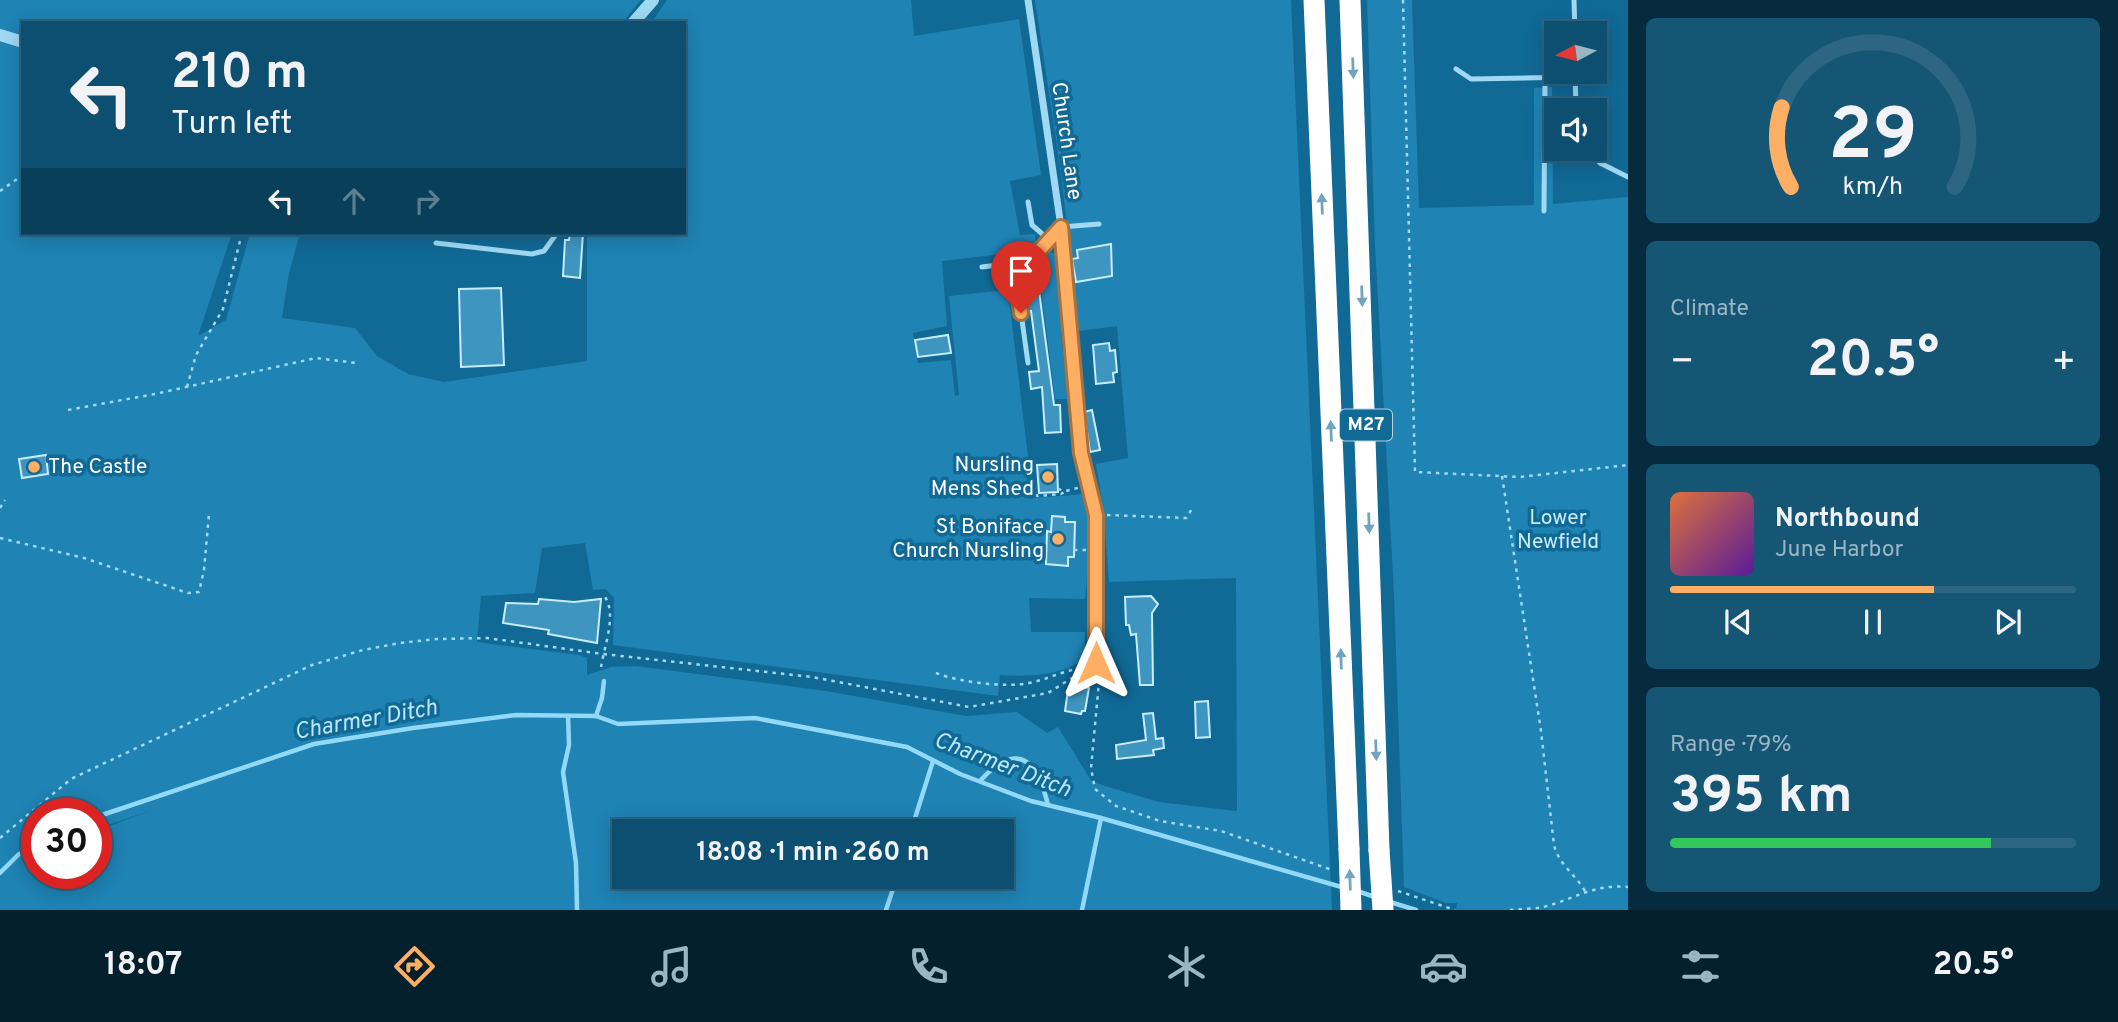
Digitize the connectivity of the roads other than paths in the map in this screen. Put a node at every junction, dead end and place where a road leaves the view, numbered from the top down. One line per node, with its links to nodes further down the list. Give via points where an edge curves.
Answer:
1 (653, 0): 6 (street)
2 (1028, 0): 18 (street, Church Lane)
3 (1314, 0): 26 (highway, M27, one-way to 3, bridge)
4 (1350, 0): 27 (highway, M27, one-way to 27, bridge)
5 (1574, 0): 7 (lane)
6 (635, 21)
7 (1574, 21)
8 (0, 35): 9 (street)
9 (21, 41)
10 (1457, 69): 11 (lane, via 1471,79)
11 (1544, 78)
12 (1545, 84): 16 (lane)
13 (1598, 161): 14 (lane)
14 (1628, 177)
15 (1028, 202): 20 (lane, via 1032,225)
16 (1544, 211)
17 (1099, 224): 18 (lane)
18 (1061, 227): 20 (lane); 25 (street, Church Lane, via 1081,453 1096,515)
19 (556, 235): 21 (lane, via 544,251 532,254)
20 (1048, 239): 22 (lane, via 1037,253)
21 (436, 243)
22 (1014, 262): 23 (lane); 24 (lane)
23 (982, 267)
24 (1028, 363)
25 (1096, 663)
26 (1351, 910)
27 (1382, 910)

